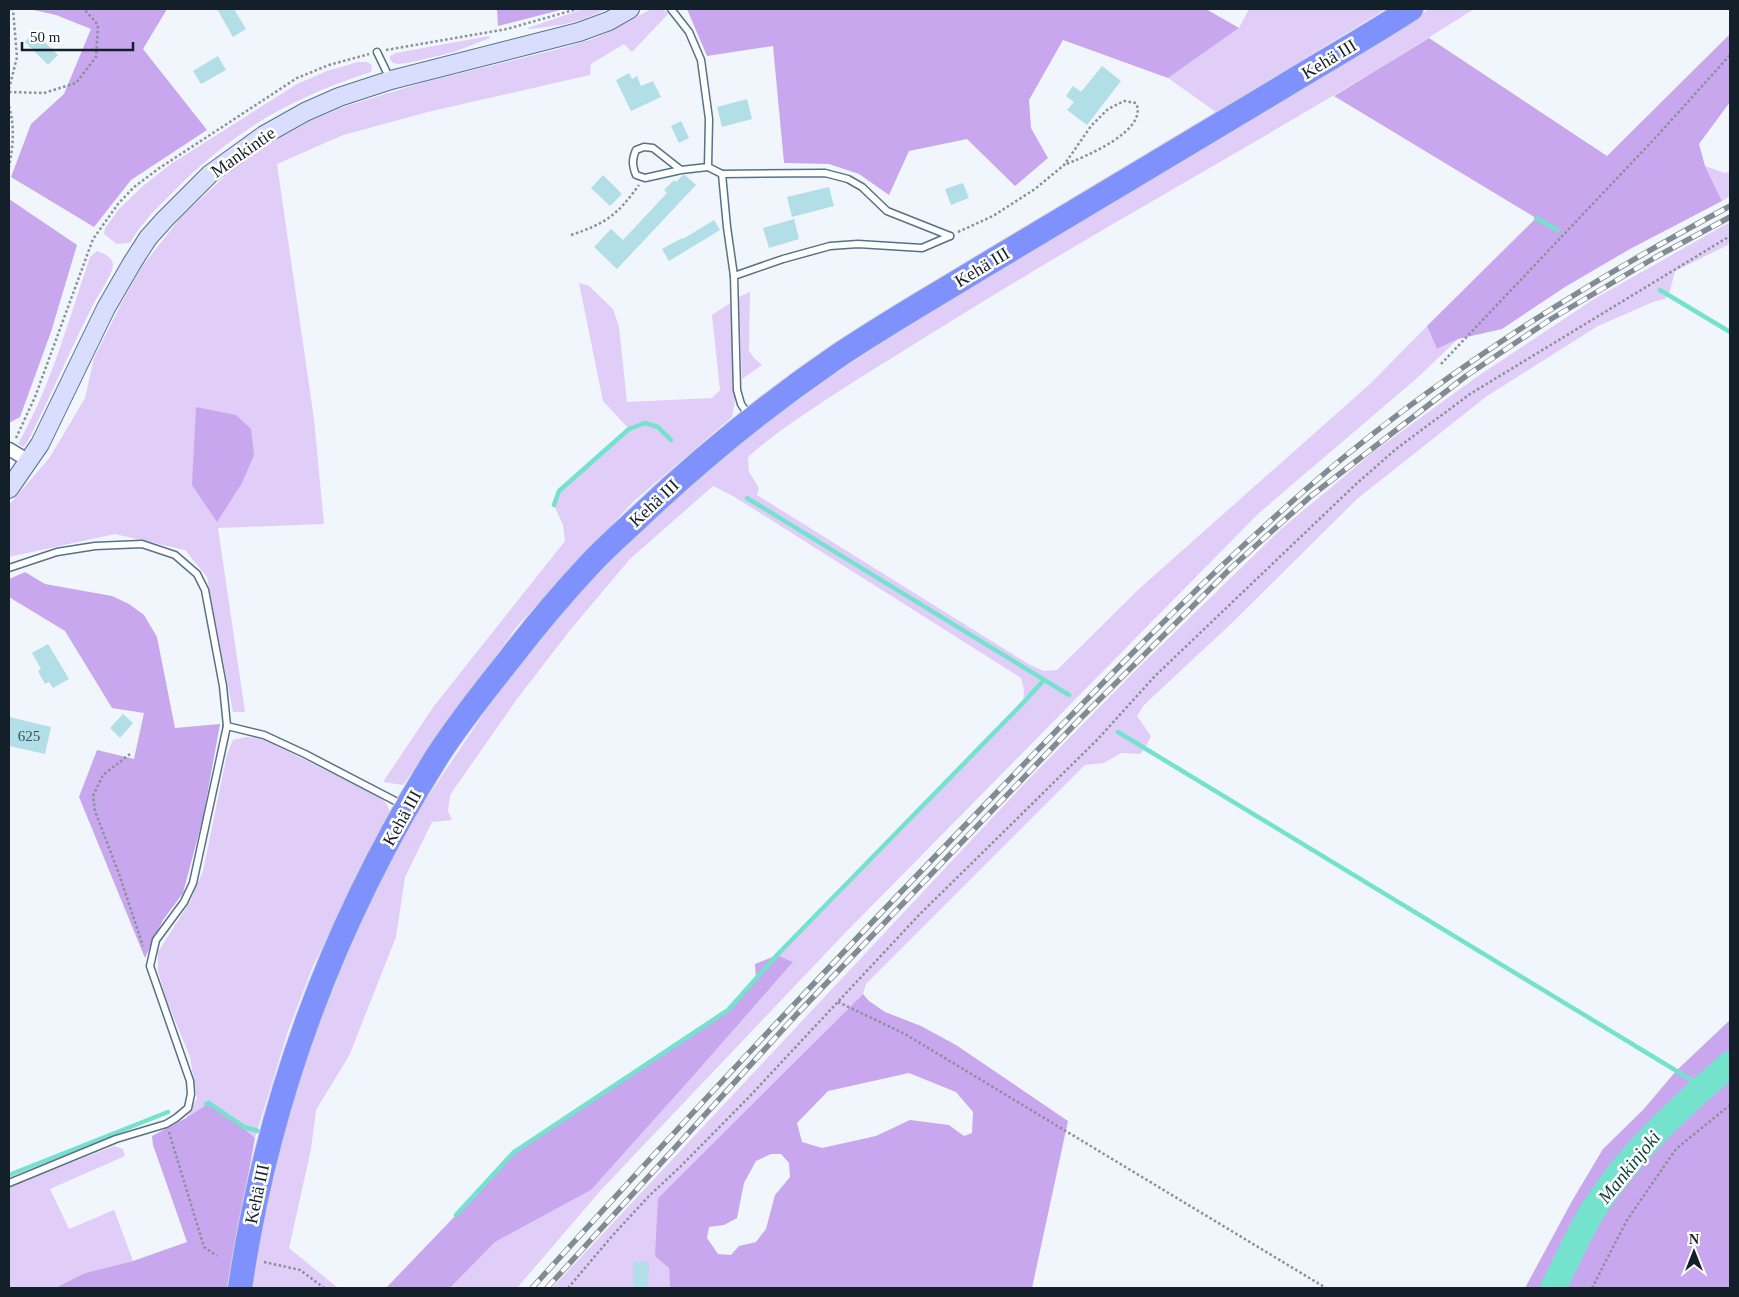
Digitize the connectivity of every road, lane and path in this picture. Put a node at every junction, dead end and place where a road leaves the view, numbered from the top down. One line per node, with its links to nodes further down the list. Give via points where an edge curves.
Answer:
1 (13, 9): 10 (path, via 17,57)
2 (84, 9): 10 (path, via 98,25 96,57 76,83 44,93)
3 (578, 9): 7 (path, via 507,29)
4 (630, 9): 9 (street, Mankintie, via 579,32)
5 (671, 9): 14 (lane, via 689,32 701,60 708,118)
6 (1411, 9): 23 (highway, Kehä III, via 837,357)
7 (376, 52): 9 (lane); 24 (path, via 329,64 297,78 158,169 118,204 93,239 35,397)
8 (1730, 55): 22 (path)
9 (391, 80): 25 (street, Mankintie, via 339,97 264,134 210,174 165,219 132,262 106,308 57,413)
10 (9, 91)
11 (9, 106): 13 (path, via 14,134)
12 (1064, 165): 12 (path, via 1091,126 1108,109 1124,101 1136,104 1138,115 1130,129 1092,153); 19 (path, via 1035,189 993,216)
13 (9, 167)
14 (708, 167): 15 (lane); 16 (lane)
15 (681, 170): 17 (lane); 17 (lane, via 652,148 644,147 636,150 633,168 636,174)
16 (722, 174): 19 (lane, via 825,172 862,187 887,212); 21 (lane)
17 (645, 178): 18 (path, via 616,214 594,228)
18 (572, 235)
19 (950, 236): 21 (lane, via 922,248 858,244 830,246)
20 (1730, 236): 32 (path, via 1470,394 1355,484 1155,676 1097,740 919,915)
21 (734, 276): 23 (lane, via 737,390)
22 (1441, 364)
23 (751, 420): 30 (highway, Kehä III, via 674,484 595,559 552,606 472,705)
24 (9, 449): 25 (street)
25 (29, 461): 26 (street, Mankintie)
26 (9, 488)
27 (9, 568): 28 (lane, via 57,552 95,546 142,544 175,555 197,574 205,590)
28 (227, 726): 30 (lane, via 264,735); 31 (lane, via 193,883 184,902 156,940)
29 (130, 754): 31 (path, via 103,775 93,796 95,811)
30 (407, 807): 38 (highway, Kehä III, via 352,911 304,1028 279,1102 263,1165)
31 (150, 966): 34 (lane, via 190,1081 188,1108)
32 (838, 1002): 40 (path, via 613,1235); 41 (path, via 905,1034)
33 (1730, 1105): 42 (path, via 1676,1149 1627,1220)
34 (166, 1124): 35 (lane, via 116,1139); 36 (path, via 204,1247)
35 (9, 1183)
36 (217, 1256)
37 (264, 1262): 39 (path, via 300,1270)
38 (240, 1288)
39 (324, 1288)
40 (568, 1288)
41 (1326, 1288)
42 (1592, 1288)

